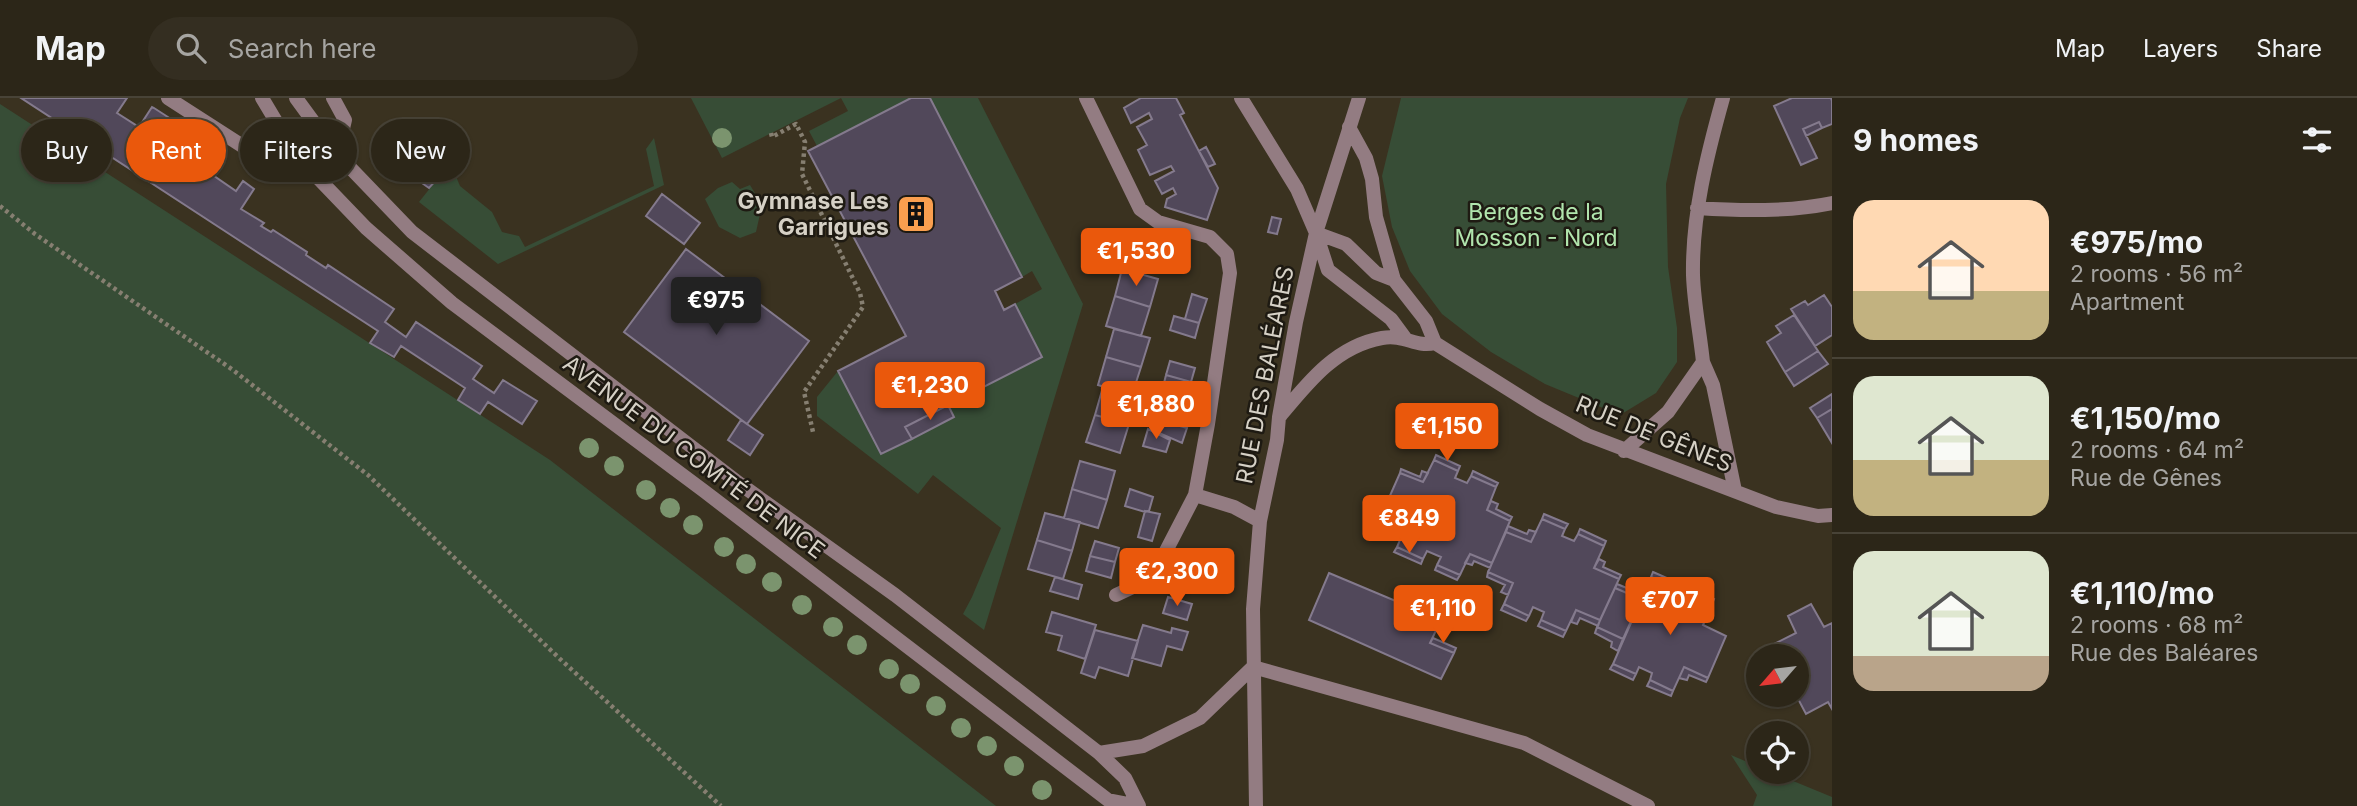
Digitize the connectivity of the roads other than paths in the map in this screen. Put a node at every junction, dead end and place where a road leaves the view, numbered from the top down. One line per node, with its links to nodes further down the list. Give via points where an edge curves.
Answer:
1 (168, 98): 13 (street)
2 (262, 98): 9 (street, AVENUE DU COMTÉ DE NICE)
3 (296, 98): 10 (street, AVENUE DU COMTÉ DE NICE)
4 (333, 98): 11 (street)
5 (1086, 98): 26 (street, via 1140,209 1158,222 1210,237 1227,254 1230,273)
6 (1241, 98): 18 (street, via 1297,189)
7 (1359, 98): 12 (street, RUE DES BALÉARES)
8 (1723, 98): 17 (street)
9 (276, 119)
10 (311, 119)
11 (344, 119)
12 (1349, 127): 18 (street, RUE DES BALÉARES); 19 (street, via 1366,158)
13 (240, 144)
14 (357, 174): 31 (street, AVENUE DU COMTÉ DE NICE, via 423,240)
15 (322, 182): 32 (street, AVENUE DU COMTÉ DE NICE, via 366,228 452,303 1108,800)
16 (1832, 203): 17 (street, via 1739,211)
17 (1698, 208): 22 (street, via 1693,275)
18 (1316, 233): 19 (street, via 1346,244 1376,273); 20 (street, via 1328,270 1391,319); 23 (street, RUE DES BALÉARES)
19 (1394, 280): 21 (street, via 1426,321)
20 (1405, 338): 21 (street, RUE DE GÊNES, via 1424,346); 23 (street, RUE DE GÊNES, via 1382,338 1333,359)
21 (1435, 343): 24 (street, RUE DE GÊNES, via 1540,409)
22 (1703, 362): 24 (street, via 1668,412); 25 (street, via 1713,385)
23 (1279, 417): 28 (street, RUE DES BALÉARES)
24 (1624, 451): 25 (street, RUE DE GÊNES)
25 (1735, 491): 27 (street, RUE DE GÊNES, via 1776,507)
26 (1195, 495): 28 (street); 29 (street, via 1152,578)
27 (1832, 515)
28 (1260, 521): 30 (street, RUE DES BALÉARES)
29 (1116, 594)
30 (1253, 667): 31 (street, via 1200,719 1143,746); 33 (street, RUE DES BALÉARES); 34 (street, via 1524,743)
31 (1099, 753): 32 (street, AVENUE DU COMTÉ DE NICE, via 1125,778)
32 (1139, 806)
33 (1256, 806)
34 (1648, 806)

